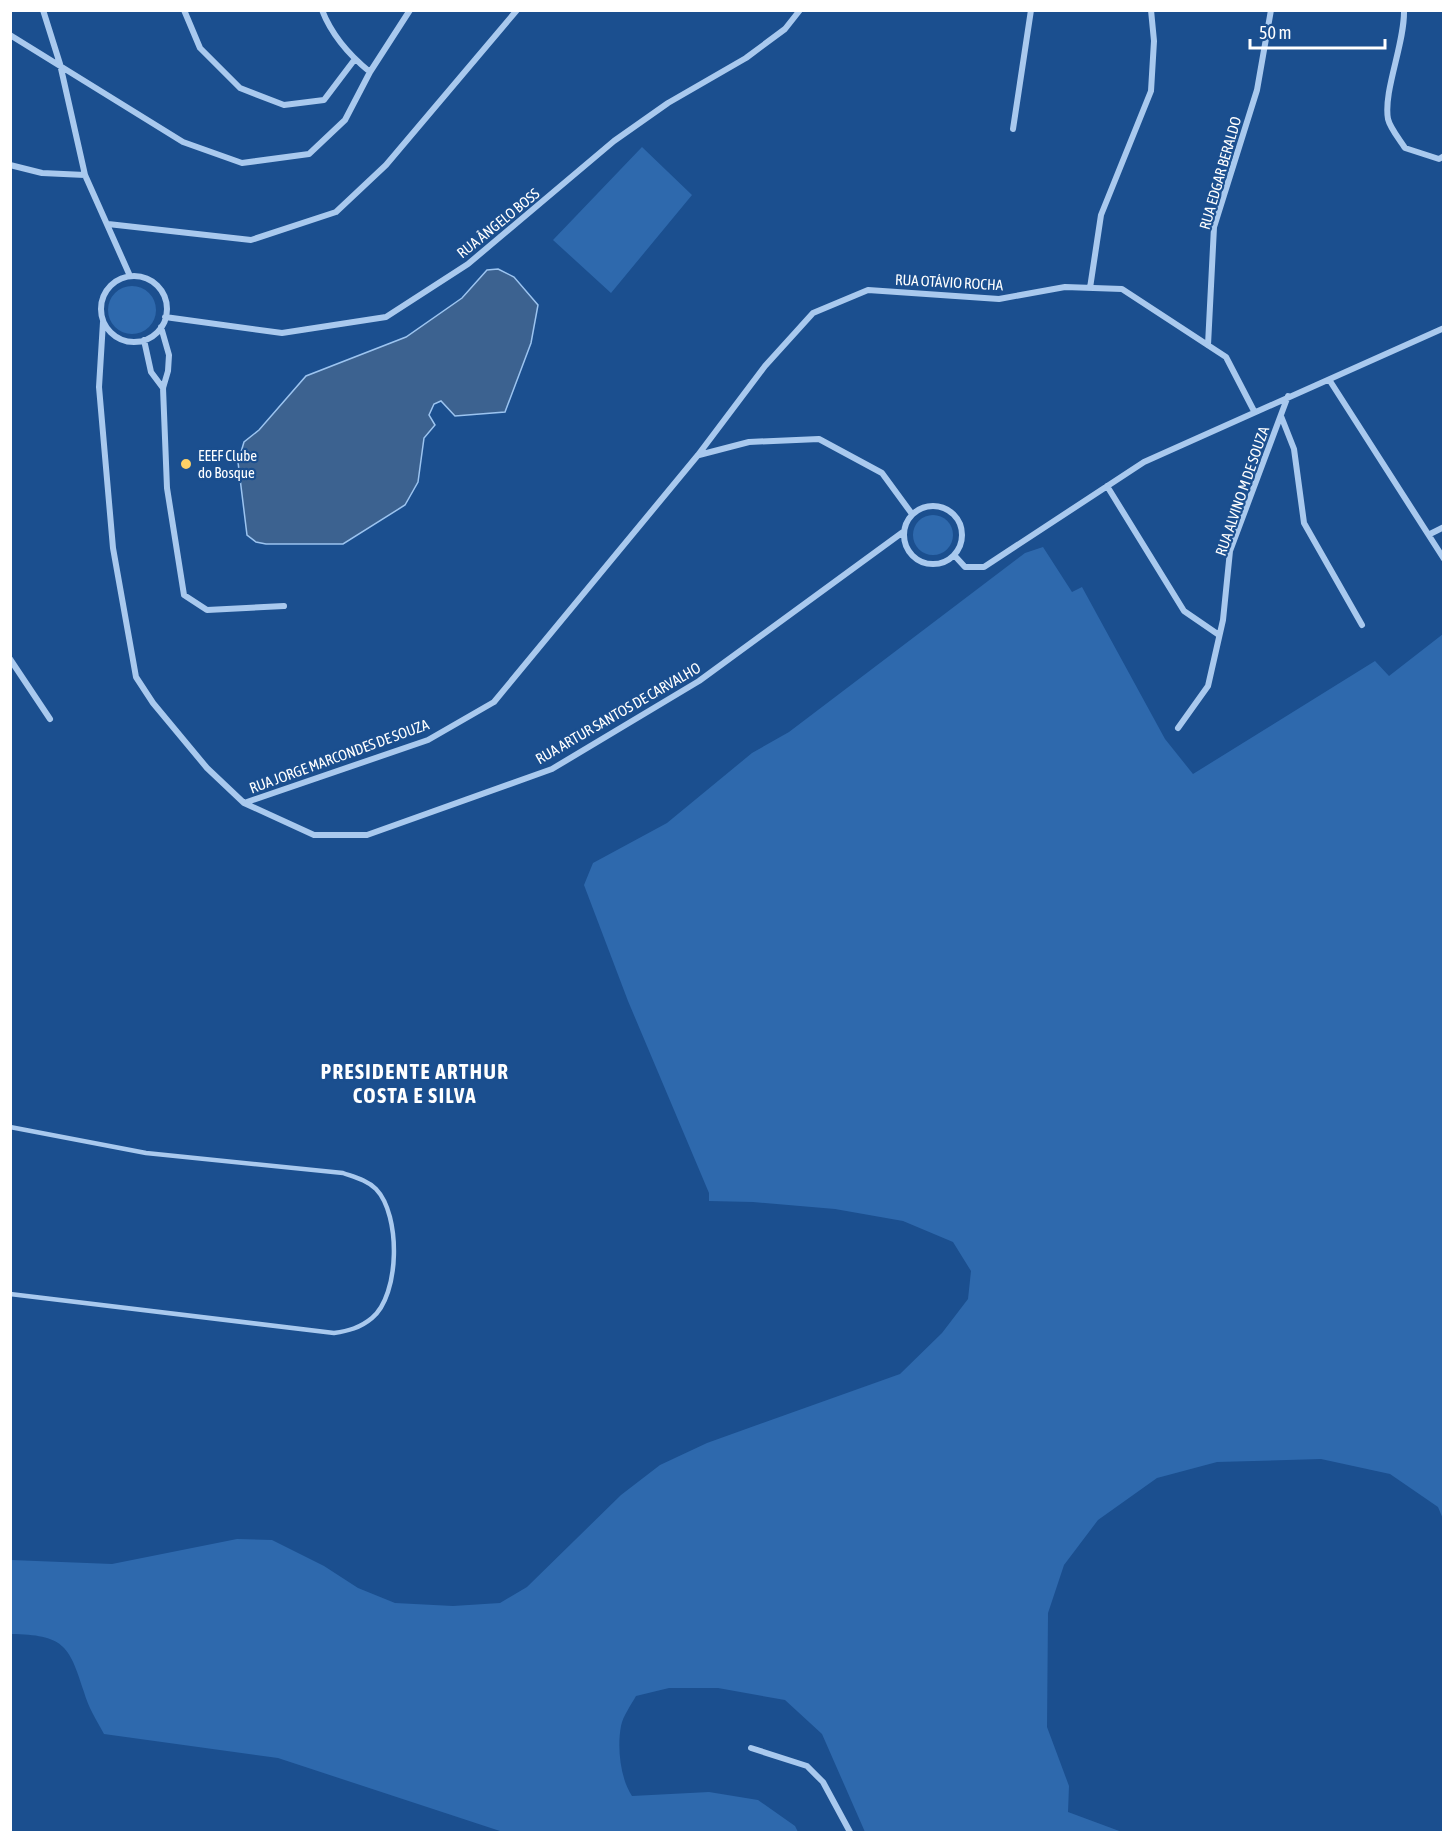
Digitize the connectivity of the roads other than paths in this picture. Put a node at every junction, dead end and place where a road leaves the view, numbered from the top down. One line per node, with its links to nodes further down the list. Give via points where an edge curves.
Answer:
1 (43, 10): 13 (street)
2 (184, 10): 12 (street, via 200,48 240,88 284,105 324,100)
3 (322, 10): 12 (street, via 329,28)
4 (410, 10): 14 (street)
5 (517, 10): 19 (street, via 386,165 336,212 250,240)
6 (800, 10): 22 (street, RUA ÂNGELO BOSS, via 785,29 746,58 668,103 614,141 468,264 386,317 282,333)
7 (1031, 10): 15 (street)
8 (1151, 10): 21 (street, via 1151,91 1101,215)
9 (1271, 10): 27 (street, RUA EDGAR BERALDO, via 1257,90 1214,227)
10 (1404, 10): 16 (street, via 1405,27 1391,85 1388,120 1405,148 1439,159)
11 (10, 35): 13 (street)
12 (355, 60): 14 (street)
13 (60, 64): 14 (street, via 183,142 242,163 309,154 345,120); 18 (street)
14 (370, 72)
15 (1013, 129)
16 (1443, 156)
17 (10, 165): 18 (street, via 42,173)
18 (85, 175): 19 (street)
19 (108, 225): 20 (street)
20 (130, 276): 22 (street, via 150,280 159,287 164,296); 23 (street, via 119,279 104,294)
21 (1090, 288): 27 (street, RUA OTÁVIO ROCHA, via 1122,290); 33 (street, RUA OTÁVIO ROCHA, via 1065,287 999,299 868,290 813,313 765,366)
22 (165, 317): 24 (street)
23 (103, 322): 26 (street, via 122,339); 47 (street, RUA JORGE MARCONDES DE SOUZA, via 99,387 113,548 136,677 207,768)
24 (161, 327): 26 (street); 29 (street, via 169,355)
25 (1443, 328): 28 (street)
26 (144, 340): 29 (street, via 151,372)
27 (1208, 345): 31 (street, RUA OTÁVIO ROCHA, via 1226,357)
28 (1330, 381): 30 (street); 38 (street)
29 (163, 388): 41 (street, via 167,488 184,595 207,610)
30 (1288, 396): 31 (street); 32 (street, RUA ALVINO M DE SOUZA)
31 (1254, 411): 34 (street, via 1144,462)
32 (1281, 416): 42 (street, via 1294,449 1304,523); 43 (street, RUA ALVINO M DE SOUZA, via 1230,551)
33 (698, 455): 35 (street, via 749,442 819,439 882,473); 47 (street, RUA JORGE MARCONDES DE SOUZA, via 494,702 428,740)
34 (1107, 486): 39 (street, via 984,567 965,567); 43 (street, via 1184,611)
35 (912, 514): 37 (street); 39 (street, via 930,505 951,511 961,524 962,534)
36 (1443, 527): 38 (street)
37 (903, 532): 39 (street, via 907,548 923,562 944,562); 47 (street, RUA ARTUR SANTOS DE CARVALHO, via 699,681 552,769 367,835 314,835)
38 (1430, 534): 40 (street)
39 (954, 555)
40 (1443, 559)
41 (284, 606)
42 (1362, 625)
43 (1219, 635): 46 (street, RUA ALVINO M DE SOUZA, via 1208,686)
44 (10, 659): 45 (street)
45 (50, 719)
46 (1178, 728)
47 (244, 803)
48 (10, 1127): 49 (lane, via 146,1153 343,1173 376,1189 389,1209 395,1246 390,1285 374,1317 353,1330 334,1334)
49 (10, 1294)
50 (751, 1748): 51 (street, via 807,1766 823,1782)
51 (850, 1833)

